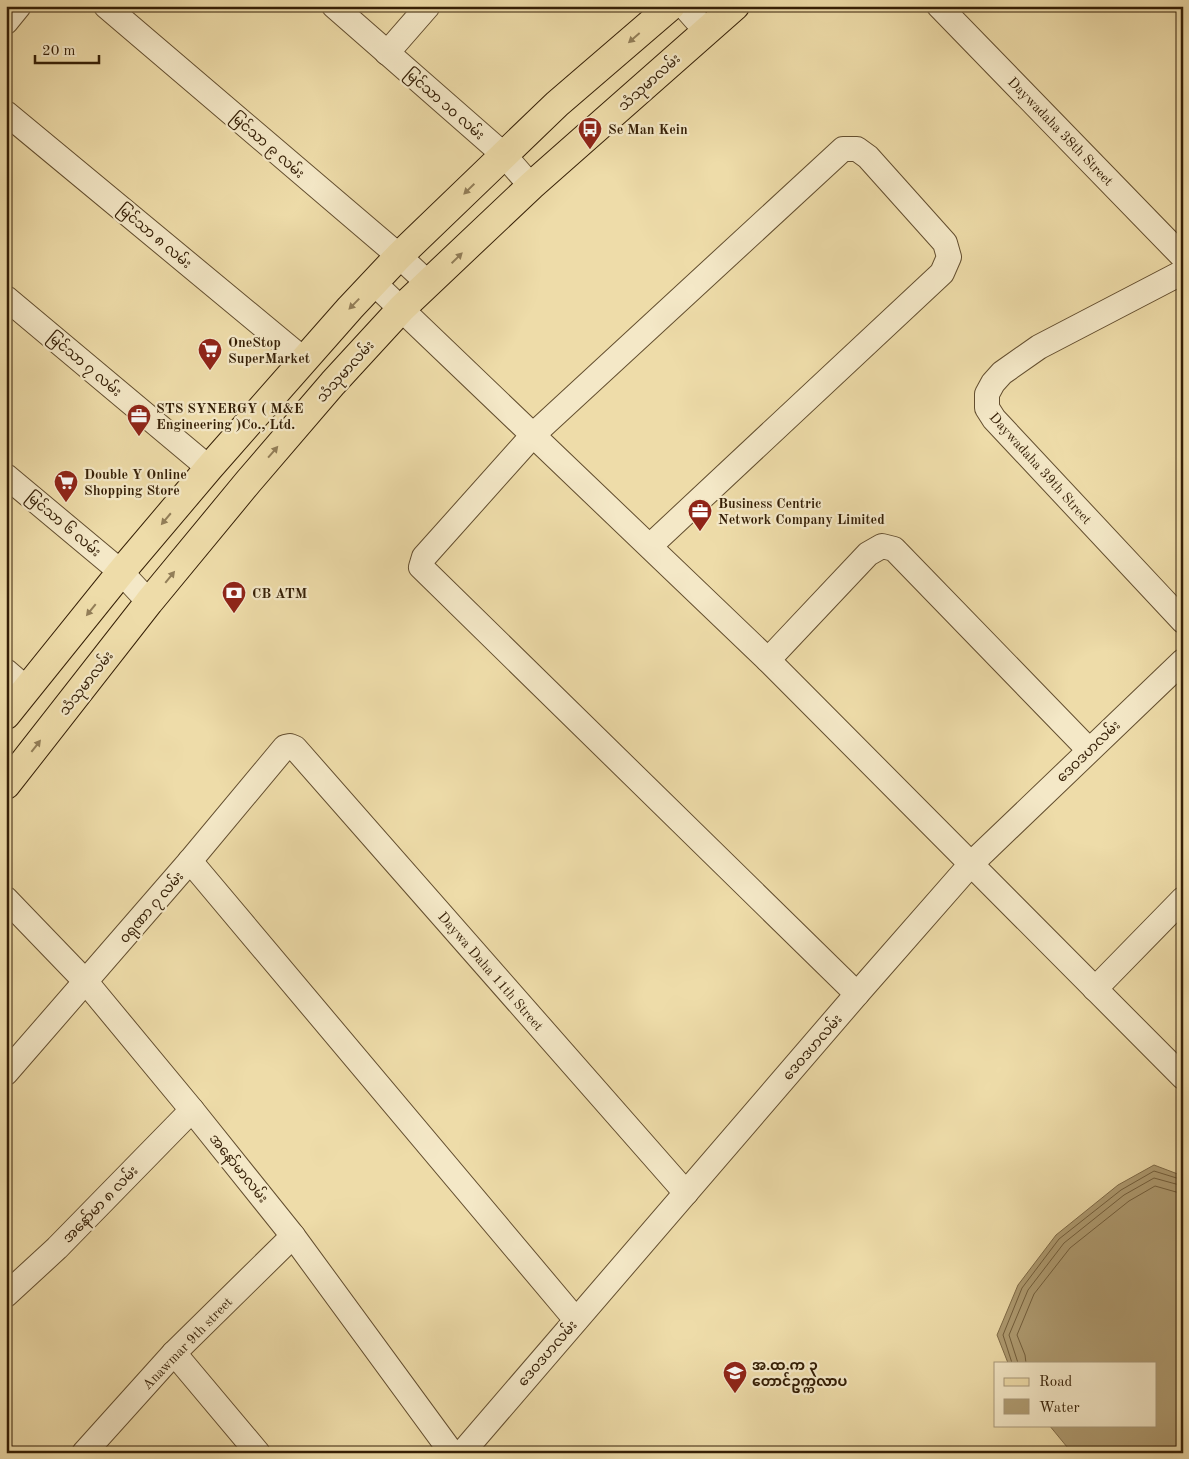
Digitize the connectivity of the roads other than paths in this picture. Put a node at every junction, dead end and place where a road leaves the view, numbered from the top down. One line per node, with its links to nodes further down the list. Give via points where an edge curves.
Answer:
1 (19, 6): 9 (street)
2 (106, 6): 15 (street, မြင်သာ ၉ လမ်း)
3 (334, 6): 11 (street, မြင်သာ ၁၀ လမ်း)
4 (428, 6): 11 (street)
5 (671, 6): 13 (main road, one-way to 13, via 557,104)
6 (684, 6): 10 (street)
7 (735, 6): 10 (main road, သံသုမာလမ်း)
8 (939, 6): 16 (street, Daywadaha 38th Street)
9 (6, 22)
10 (706, 31): 14 (main road, သံသုမာလမ်း)
11 (387, 53): 13 (street, မြင်သာ ၁၀ လမ်း)
12 (6, 113): 22 (street, မြင်သာ ၈ လမ်း)
13 (504, 155): 14 (street, မြင်သာ ၁၀ လမ်း); 15 (main road, one-way to 15)
14 (531, 186): 19 (main road, သံသုမာလမ်း, one-way to 14)
15 (399, 256): 18 (main road); 19 (street, မြင်သာ ၉ လမ်း)
16 (1183, 257)
17 (1183, 272): 29 (street, Daywadaha 39th Street, via 1039,347 1002,372 987,394 988,408 994,419)
18 (375, 284): 21 (street); 22 (main road, one-way to 22)
19 (429, 284): 21 (main road, သံသုမာလမ်း)
20 (6, 298): 24 (street, မြင်သာ ၇ လမ်း)
21 (402, 308): 23 (street); 28 (main road, သံသုမာလမ်း, one-way to 21, via 327,390)
22 (304, 359): 24 (main road)
23 (534, 434): 26 (street); 26 (street, via 843,149 857,149 868,157 945,243 949,257 942,273); 44 (street, via 424,557 421,567)
24 (209, 468): 27 (main road, one-way to 27)
25 (6, 476): 27 (street, မြင်သာ ၆ လမ်း)
26 (650, 546): 30 (street)
27 (121, 572): 28 (street, မြင်သာ ၆ လမ်း); 33 (main road, one-way to 33)
28 (149, 602): 37 (main road, သံသုမာလမ်း, one-way to 28)
29 (1183, 621)
30 (768, 660): 36 (street, via 868,554 882,546 894,549); 39 (street)
31 (1183, 661): 36 (street, ဒေဝဒဟလမ်း)
32 (6, 671): 33 (street)
33 (27, 689): 34 (main road)
34 (6, 715)
35 (295, 748): 38 (street, ၀ရုဏာ ၇ လမ်း, via 285,747); 48 (street, Daywa Daha 11th Street)
36 (1089, 750): 39 (street, ဒေဝဒဟလမ်း)
37 (6, 784)
38 (190, 861): 42 (street, ၀ရုဏာ ၇ လမ်း); 51 (street)
39 (971, 864): 43 (street); 44 (street, ဒေဝဒဟလမ်း)
40 (1183, 899): 43 (street)
41 (6, 900): 42 (street, အနော်မာလမ်း)
42 (86, 982): 45 (street, ၀ရုဏာ ၇ လမ်း); 47 (street, အနော်မာလမ်း)
43 (1095, 988): 46 (street)
44 (857, 994): 48 (street, ဒေဝဒဟလမ်း)
45 (6, 1072)
46 (1183, 1077)
47 (192, 1110): 49 (street, အနော်မာလမ်း); 50 (street, အနော်မာ ၈ လမ်း, via 57,1248)
48 (686, 1193): 51 (street, ဒေဝဒဟလမ်း)
49 (293, 1236): 52 (street, Anawmar 9th street); 55 (street, အနော်မာလမ်း)
50 (6, 1295)
51 (576, 1320): 56 (street, ဒေဝဒဟလမ်း)
52 (174, 1353): 53 (street, Anawmar 9th street); 54 (street)
53 (84, 1453)
54 (258, 1453)
55 (452, 1453)
56 (462, 1453)

